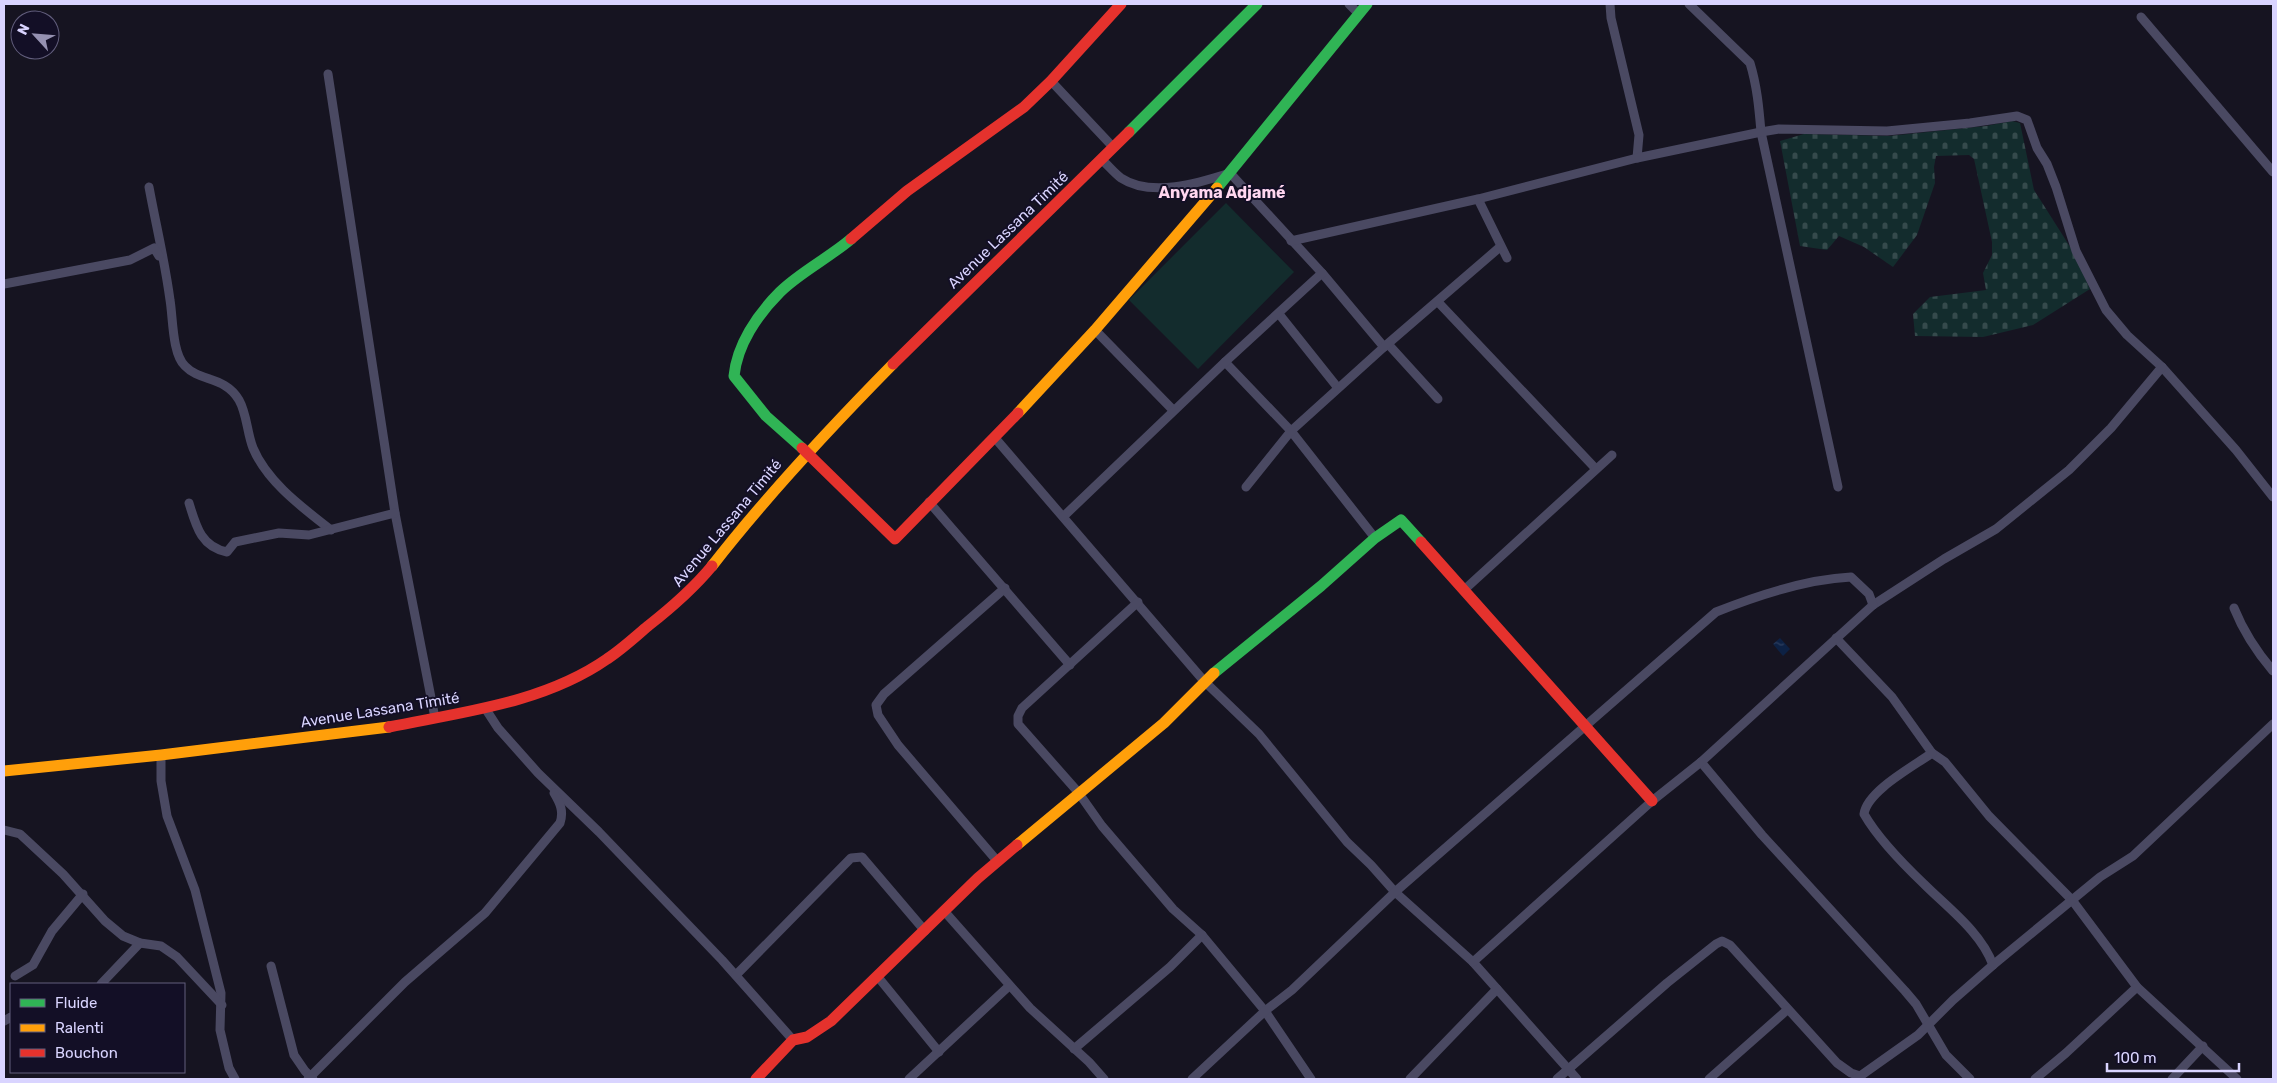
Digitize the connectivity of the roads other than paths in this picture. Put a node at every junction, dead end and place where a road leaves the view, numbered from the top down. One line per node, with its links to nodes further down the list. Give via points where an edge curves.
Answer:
1 (1121, 4): 10 (street)
2 (1257, 4): 12 (street, Avenue Lassana Timité)
3 (1350, 4): 7 (street)
4 (1367, 4): 7 (street)
5 (1610, 4): 13 (street, via 1639,135)
6 (1689, 4): 11 (street, via 1750,63 1758,94)
7 (1358, 13): 16 (street)
8 (2141, 17): 15 (street)
9 (328, 74): 44 (street)
10 (1051, 81): 12 (street); 36 (street, via 1024,107 907,191 844,245 780,292 746,336 736,358 734,376 766,416)
11 (1761, 132): 13 (street); 30 (street, via 1779,129 1887,131 2017,116 2027,120 2056,187 2066,225 2106,310); 39 (street)
12 (1113, 147): 14 (street, Avenue Lassana Timité)
13 (1638, 158): 18 (street)
14 (1102, 159): 16 (street, via 1121,178 1146,187 1197,184); 36 (street, Avenue Lassana Timité, via 934,322)
15 (2273, 172)
16 (1230, 173): 19 (street); 27 (street)
17 (149, 187): 22 (street)
18 (1478, 199): 19 (street); 20 (street)
19 (1291, 241): 23 (street)
20 (1500, 247): 21 (street); 25 (street)
21 (1507, 258)
22 (162, 260): 24 (street, via 154,248 130,260); 46 (street, via 180,360 185,367 217,381 235,395 253,449 263,465 274,480)
23 (1322, 273): 26 (street); 28 (street)
24 (4, 284)
25 (1438, 302): 28 (street); 38 (street)
26 (1279, 314): 29 (street); 31 (street)
27 (1094, 330): 33 (street); 35 (street)
28 (1386, 346): 31 (street); 32 (street)
29 (1225, 362): 33 (street); 34 (street)
30 (2162, 367): 41 (street); 51 (street, via 2111,428 2069,470 1984,537 1944,558)
31 (1338, 388): 34 (street)
32 (1438, 399)
33 (1173, 410): 45 (street)
34 (1291, 432): 40 (street); 47 (street)
35 (995, 438): 42 (street); 45 (street)
36 (808, 452): 42 (street, via 895,539); 57 (street, Avenue Lassana Timité, via 704,576 661,618 606,660 564,682)
37 (1612, 455): 38 (street)
38 (1596, 469): 49 (street)
39 (1838, 486)
40 (1246, 487)
41 (2273, 497)
42 (929, 502): 48 (street)
43 (189, 503): 46 (street, via 203,540 213,548 227,552 235,542 279,533 309,535)
44 (395, 513): 46 (street); 58 (street)
45 (1064, 516): 50 (street)
46 (331, 530)
47 (1375, 538): 49 (street, via 1401,520); 56 (street)
48 (1004, 588): 54 (street); 69 (street, via 884,694 876,705 878,715 898,745)
49 (1464, 590): 60 (street)
50 (1138, 602): 54 (street); 56 (street)
51 (1873, 605): 53 (street); 60 (street, via 1869,594 1851,577 1750,599 1716,612)
52 (2234, 608): 55 (street, via 2253,648)
53 (1836, 638): 61 (street, via 1892,697); 63 (street)
54 (1070, 665): 66 (street, via 1022,708 1018,724)
55 (2273, 671)
56 (1204, 681): 66 (street, via 1164,723); 70 (street, via 1259,734 1347,842)
57 (485, 708): 58 (street, Avenue Lassana Timité); 65 (street, via 498,728)
58 (435, 718): 62 (street, Avenue Lassana Timité, via 388,727)
59 (2273, 724): 72 (street, via 2133,856)
60 (1585, 725): 67 (street); 70 (street)
61 (1932, 753): 72 (street, via 1945,762 1989,816); 78 (street, via 1874,795 1864,814 1918,878 1957,916)
62 (161, 755): 64 (street, Avenue Lassana Timité); 87 (street, via 161,781 168,816 195,890)
63 (1701, 762): 67 (street); 90 (street, via 1762,835 1905,991)
64 (4, 771)
65 (549, 784): 80 (street); 96 (street, via 563,815 554,831 484,913 405,982)
66 (1078, 792): 69 (street); 75 (street, via 1102,826 1173,909)
67 (1652, 801): 77 (street)
68 (4, 830): 71 (street, via 20,834)
69 (998, 862): 73 (street, via 973,882)
70 (1395, 892): 77 (street); 89 (street, via 1292,990)
71 (83, 894): 76 (street, via 105,921 123,936); 81 (street, via 52,931 33,965)
72 (2072, 900): 78 (street); 85 (street)
73 (945, 912): 74 (street); 84 (street)
74 (925, 931): 80 (street, via 862,857 856,856); 82 (street)
75 (1202, 935): 89 (street); 93 (street, via 1170,967)
76 (140, 943): 83 (street); 87 (street, via 161,946 177,957)
77 (1473, 962): 86 (street)
78 (1993, 965): 90 (street)
79 (271, 966): 96 (street, via 294,1055)
80 (736, 975): 91 (street)
81 (15, 976)
82 (878, 977): 91 (street, via 819,1031); 94 (street)
83 (102, 983)
84 (1009, 986): 93 (street); 94 (street)
85 (2137, 987): 92 (street); 109 (street)
86 (1497, 989): 95 (street); 104 (street)
87 (222, 1005): 98 (street, via 220,1030)
88 (1787, 1010): 95 (street, via 1730,945 1722,941); 97 (street, via 1837,1064); 107 (street)
89 (1265, 1011): 102 (street); 103 (street)
90 (1928, 1026): 97 (street); 108 (street, via 1946,1055)
91 (793, 1040): 99 (street)
92 (2203, 1046): 110 (street); 111 (street)
93 (1074, 1049): 101 (street)
94 (939, 1052): 100 (street)
95 (1567, 1068): 105 (street); 106 (street)
96 (311, 1078)
97 (1858, 1078)
98 (234, 1079)
99 (756, 1079)
100 (910, 1079)
101 (1104, 1079)
102 (1192, 1079)
103 (1311, 1079)
104 (1410, 1079)
105 (1557, 1079)
106 (1577, 1079)
107 (1709, 1079)
108 (1970, 1079)
109 (2035, 1079)
110 (2172, 1079)
111 (2237, 1079)

